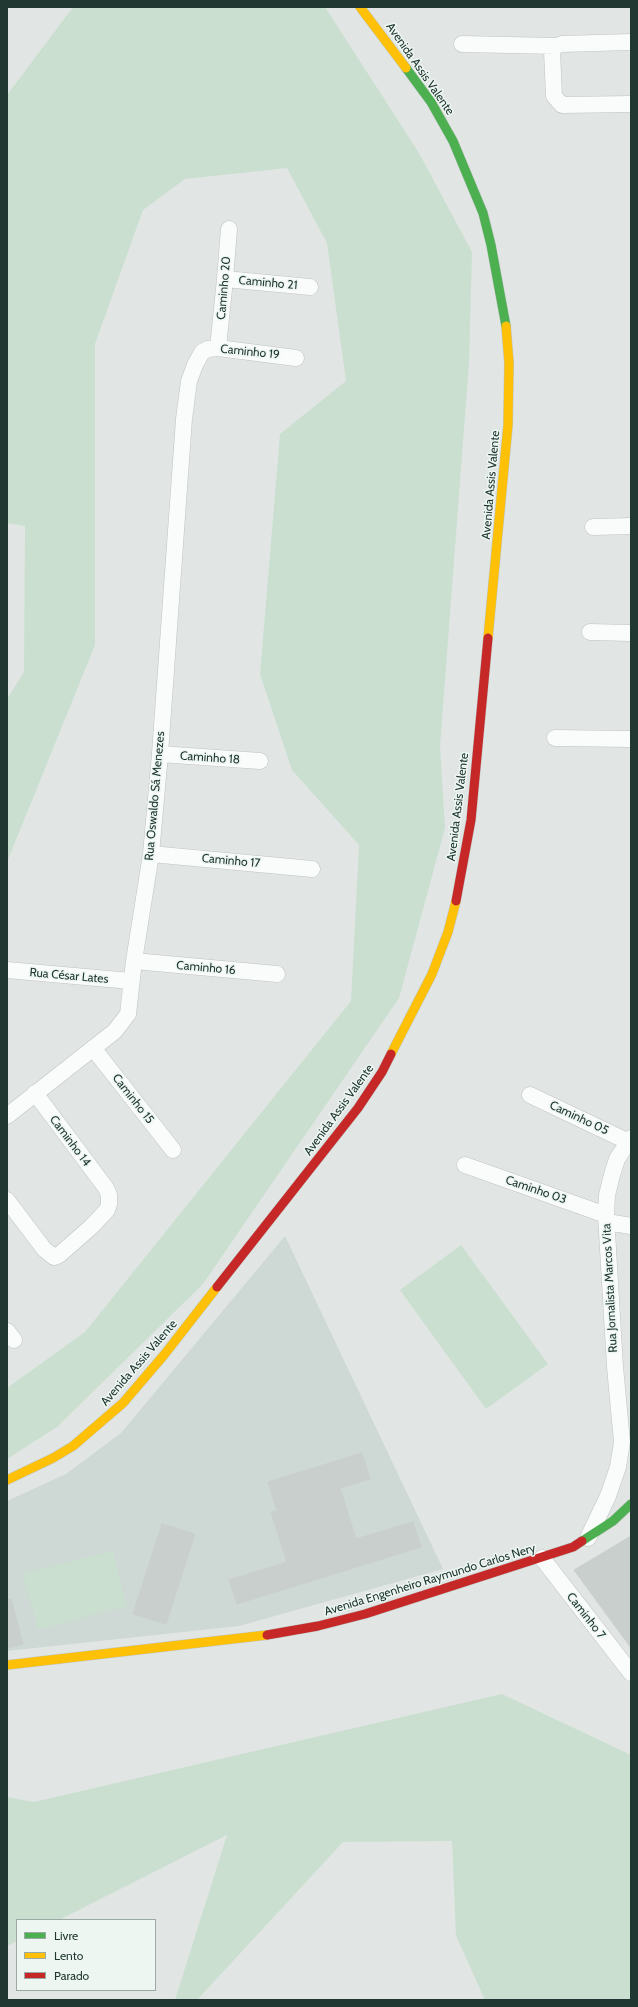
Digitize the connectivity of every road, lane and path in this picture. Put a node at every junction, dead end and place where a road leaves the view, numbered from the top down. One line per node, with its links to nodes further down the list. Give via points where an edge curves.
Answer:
1 (360, 7): 38 (main road, Avenida Assis Valente, via 431,102 453,141 483,213 506,328 509,363 508,432 471,820 457,897 448,932 432,974 382,1072 358,1108 164,1355 123,1403 73,1446)
2 (631, 42): 4 (street)
3 (462, 44): 4 (street)
4 (556, 46): 5 (street, via 552,52 553,83 554,96 558,102 562,105)
5 (631, 104)
6 (228, 229): 7 (street, Caminho 20)
7 (226, 279): 8 (street, Caminho 21); 9 (street, Caminho 20)
8 (310, 286)
9 (218, 348): 10 (street, Caminho 19); 11 (street, Caminho 19, via 202,352 195,365)
10 (296, 358)
11 (184, 419): 18 (street, Rua Oswaldo Sá Menezes)
12 (631, 526): 13 (street)
13 (594, 527)
14 (590, 632): 15 (street)
15 (631, 633)
16 (555, 738): 17 (street)
17 (631, 738)
18 (160, 754): 19 (street, Caminho 18); 20 (street, Rua Oswaldo Sá Menezes)
19 (260, 761)
20 (151, 854): 21 (street, Caminho 17); 22 (street, Rua Oswaldo Sá Menezes)
21 (312, 869)
22 (134, 961): 24 (street, Caminho 16); 25 (street, Rua Oswaldo Sá Menezes)
23 (7, 970): 25 (street, Rua César Lates)
24 (277, 974)
25 (131, 981): 26 (street, Rua Oswaldo Sá Menezes, via 128,1014 115,1031)
26 (93, 1048): 27 (street, Rua Oswaldo Sá Menezes); 31 (street, Caminho 15)
27 (34, 1093): 29 (street, Rua Oswaldo Sá Menezes); 33 (street, Caminho 14, via 106,1188 109,1204 107,1210 91,1227 59,1256 54,1257)
28 (530, 1095): 30 (street, Caminho 05)
29 (7, 1116)
30 (630, 1141): 34 (street, Rua Jornalista Marcos Vita, via 617,1159 612,1175 607,1195)
31 (173, 1150)
32 (465, 1165): 34 (street, Caminho 03)
33 (7, 1200)
34 (607, 1218): 35 (street, Caminho 03); 36 (street, Rua Jornalista Marcos Vita)
35 (631, 1226)
36 (622, 1442): 37 (street, Rua Jornalista Marcos Vita); 40 (street, Rua Jornalista Marcos Vita, via 612,1484)
37 (631, 1456)
38 (7, 1480)
39 (631, 1504): 40 (main road, Avenida Engenheiro Raymundo Carlos Nery)
40 (587, 1540): 41 (main road, Avenida Engenheiro Raymundo Carlos Nery)
41 (542, 1558): 42 (main road, Avenida Engenheiro Raymundo Carlos Nery, via 365,1614 318,1626 217,1642); 43 (street, Caminho 7)
42 (7, 1665)
43 (631, 1673)

